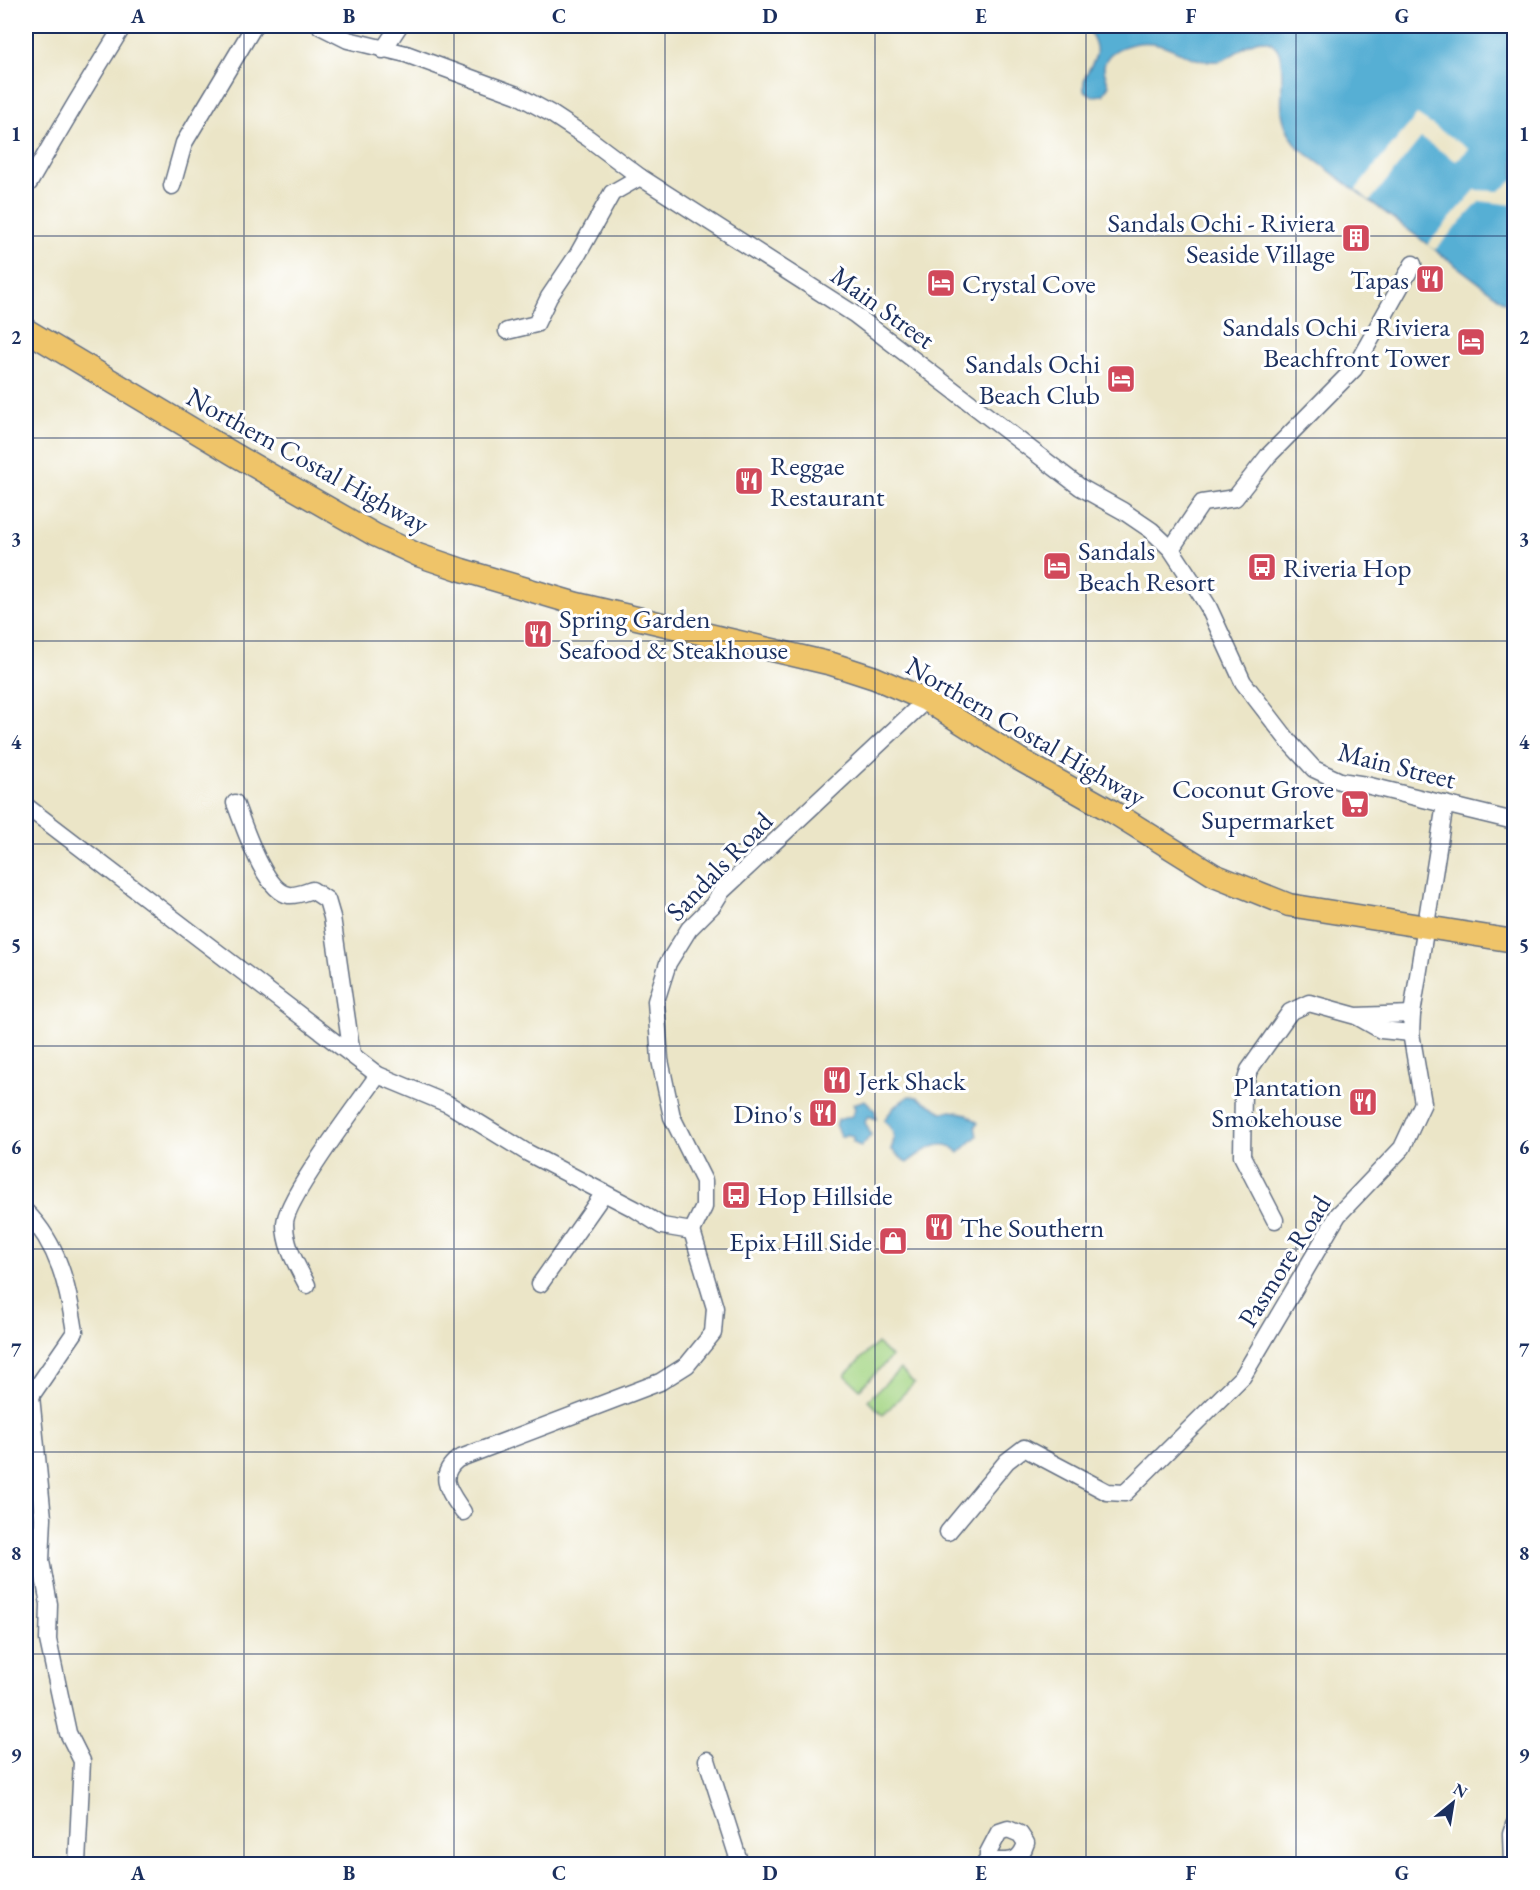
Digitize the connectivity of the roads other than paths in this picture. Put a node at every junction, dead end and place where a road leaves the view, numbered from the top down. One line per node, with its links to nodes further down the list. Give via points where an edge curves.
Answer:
1 (123, 26): 7 (street)
2 (254, 26): 8 (street, via 184,143)
3 (320, 26): 5 (street, Main Street, via 348,40)
4 (399, 26): 5 (street)
5 (383, 50): 6 (street, Main Street, via 406,54 517,95 588,138)
6 (640, 177): 11 (street, via 612,193 536,324); 12 (street, Main Street, via 854,314 1080,487 1123,510)
7 (29, 183)
8 (172, 186)
9 (1413, 264): 12 (street, via 1354,369 1268,456 1235,498 1202,503)
10 (26, 330): 13 (main road, Northern Costal Highway, via 237,456 375,535 418,555 577,604 832,664)
11 (507, 332)
12 (1171, 549): 15 (street, Main Street, via 1208,606 1243,682 1314,769 1340,781)
13 (926, 700): 18 (main road, Northern Costal Highway, via 1214,875 1289,905); 28 (street, Sandals Road, via 721,892 689,929 668,963 656,1001 660,1060 672,1117 704,1181 704,1207)
14 (235, 803): 23 (street, via 266,876 277,890 290,896 312,890 327,900)
15 (1445, 804): 17 (street, Main Street); 18 (street, Pasmore Road)
16 (26, 806): 23 (street)
17 (1515, 821)
18 (1427, 927): 19 (main road, Northern Costal Highway); 20 (street, Pasmore Road)
19 (1515, 941)
20 (1412, 1014): 21 (street); 22 (street, Pasmore Road)
21 (1356, 1016): 22 (street, via 1382,1030); 27 (street, via 1309,1003 1290,1012 1249,1070 1243,1090 1242,1156)
22 (1411, 1034): 32 (street, Pasmore Road, via 1423,1103 1402,1148 1338,1215 1242,1376 1125,1493 1107,1492 1024,1448 1007,1461)
23 (352, 1055): 24 (street)
24 (378, 1075): 25 (street, via 448,1104 528,1154); 29 (street, via 298,1191 284,1221 286,1244)
25 (604, 1193): 28 (street, via 662,1227); 30 (street)
26 (26, 1212): 35 (street, via 56,1256 68,1288 75,1332 31,1396 43,1518 41,1561 49,1604 48,1640 68,1733 82,1761)
27 (1275, 1220)
28 (692, 1231): 31 (street, via 715,1308 713,1333 707,1341 687,1365 660,1382 458,1459 446,1479)
29 (307, 1284)
30 (540, 1284)
31 (463, 1512)
32 (948, 1532)
33 (707, 1760): 36 (street)
34 (1515, 1825): 37 (street, via 1511,1834)
35 (77, 1864)
36 (740, 1864)
37 (1512, 1864)

